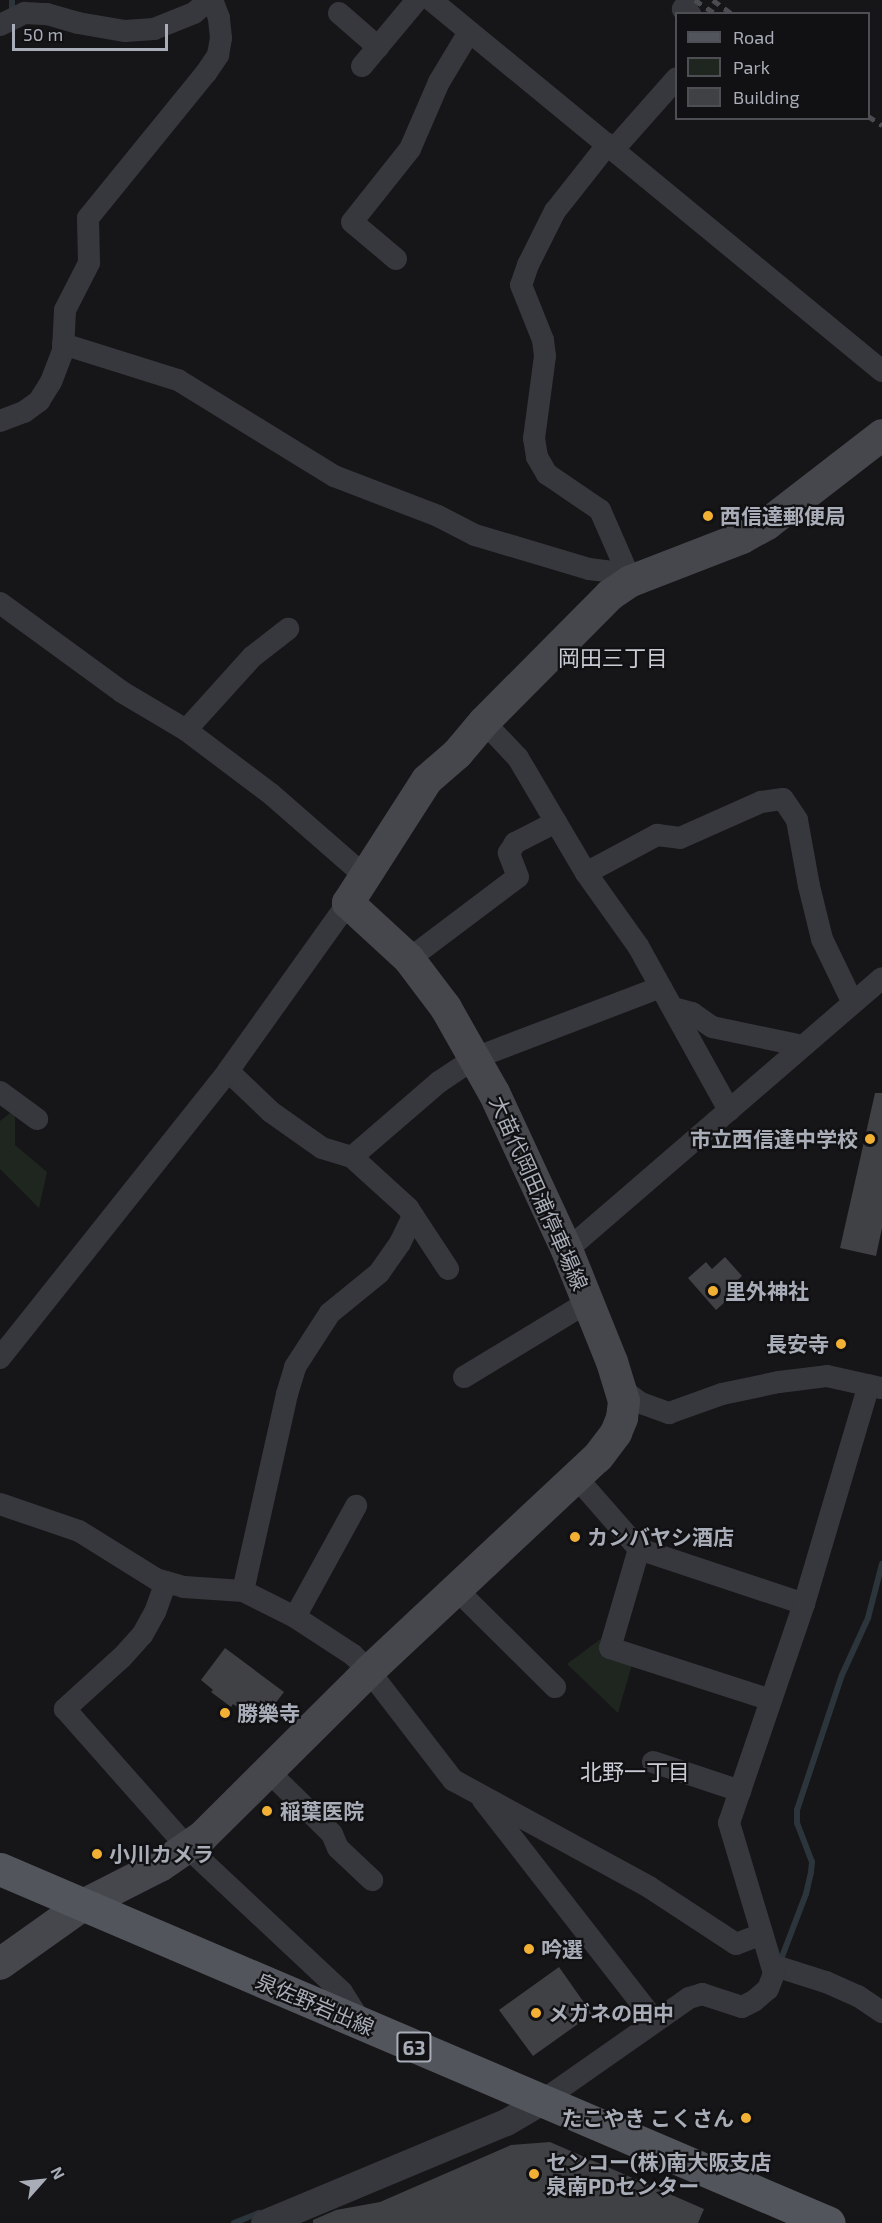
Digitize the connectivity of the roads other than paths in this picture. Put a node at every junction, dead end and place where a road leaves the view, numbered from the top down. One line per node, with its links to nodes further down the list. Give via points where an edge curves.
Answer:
1 (210, 0): 7 (street, via 194,13 154,29 125,31 25,13); 14 (street, via 219,18 218,55 88,218 89,263 66,310)
2 (417, 0): 9 (street)
3 (431, 0): 8 (street)
4 (689, 0): 5 (street, via 683,9)
5 (687, 12)
6 (339, 13): 9 (street)
7 (0, 25)
8 (469, 32): 12 (street); 13 (street, via 439,82 410,149 352,222)
9 (378, 47): 10 (street)
10 (362, 66)
11 (675, 80): 12 (street)
12 (611, 147): 15 (street); 18 (street, via 555,211 521,285 543,340 545,356 534,438 537,457 547,474 600,510)
13 (396, 259)
14 (63, 344): 16 (street, via 51,382 39,401); 18 (street, via 178,380 333,476 438,516 475,535)
15 (882, 371)
16 (0, 421)
17 (882, 435): 18 (main road, via 759,529)
18 (629, 577): 21 (main road)
19 (0, 603): 22 (street, via 122,692)
20 (288, 629): 22 (street, via 252,657)
21 (484, 722): 23 (street, via 518,758); 25 (main road, via 457,754 427,780)
22 (186, 730): 25 (street, via 271,794)
23 (556, 822): 24 (street); 27 (street, via 515,843 509,853 518,877)
24 (586, 873): 29 (street, via 638,946); 30 (street, via 657,835 680,838 761,802 783,799 797,820 822,939)
25 (365, 876): 26 (main road)
26 (348, 903): 27 (main road, 大苗代岡田浦停車場線); 34 (street)
27 (409, 959): 33 (main road, 大苗代岡田浦停車場線, via 446,1008)
28 (882, 978): 30 (street)
29 (661, 987): 31 (street); 33 (street)
30 (853, 1003): 32 (street)
31 (672, 1008): 32 (street, via 692,1013 712,1027); 36 (street)
32 (803, 1046): 36 (street)
33 (475, 1058): 38 (street, via 440,1082); 40 (main road, 大苗代岡田浦停車場線)
34 (228, 1071): 38 (street, via 271,1112 322,1148); 43 (street)
35 (2, 1098): 37 (street)
36 (729, 1110): 40 (street)
37 (38, 1119)
38 (352, 1157): 39 (street)
39 (413, 1215): 41 (street); 53 (street, via 400,1243 379,1272 330,1313 295,1367)
40 (567, 1251): 42 (main road, 大苗代岡田浦停車場線)
41 (448, 1269)
42 (588, 1302): 44 (street); 46 (main road, 大苗代岡田浦停車場線)
43 (0, 1358)
44 (464, 1377)
45 (875, 1387): 46 (street, via 827,1376 779,1382 722,1394 669,1413 649,1407); 54 (street)
46 (620, 1388): 47 (main road, 大苗代岡田浦停車場線, via 624,1401 616,1432 598,1457)
47 (576, 1477): 50 (street); 52 (main road, 大苗代岡田浦停車場線)
48 (0, 1504): 51 (street, via 79,1531)
49 (356, 1506): 55 (street)
50 (639, 1549): 54 (street); 58 (street, via 610,1648)
51 (166, 1582): 53 (street); 63 (street, via 156,1612 142,1635 64,1709)
52 (457, 1590): 56 (main road, 大苗代岡田浦停車場線); 57 (street)
53 (243, 1591): 55 (street)
54 (804, 1604): 58 (street)
55 (295, 1617): 56 (street, via 353,1655)
56 (369, 1671): 60 (main road, 大苗代岡田浦停車場線); 62 (street, via 453,1780)
57 (555, 1687)
58 (771, 1700): 61 (street)
59 (653, 1762): 61 (street)
60 (269, 1772): 63 (main road, 大苗代岡田浦停車場線); 65 (street, via 333,1834 338,1848)
61 (740, 1791): 67 (street, via 729,1823)
62 (479, 1794): 67 (street, via 649,1887 736,1944); 71 (street)
63 (187, 1847): 66 (main road, 大苗代岡田浦停車場線, via 160,1866); 72 (street, via 342,1992)
64 (0, 1869): 66 (main road, 泉佐野岩出線 / 63)
65 (372, 1880)
66 (83, 1905): 68 (main road, 大苗代岡田浦停車場線); 72 (main road, 泉佐野岩出線 / 63)
67 (762, 1934): 69 (street)
68 (0, 1964)
69 (772, 1965): 70 (street, via 826,1982); 71 (street, via 774,1973 768,1989 742,2007 702,1994 689,1998)
70 (882, 2012)
71 (655, 2022): 73 (street)
72 (363, 2025): 73 (main road, 泉佐野岩出線 / 63)
73 (542, 2101): 74 (street, via 506,2122); 75 (main road, 泉佐野岩出線 / 63)
74 (264, 2223)
75 (829, 2223)

